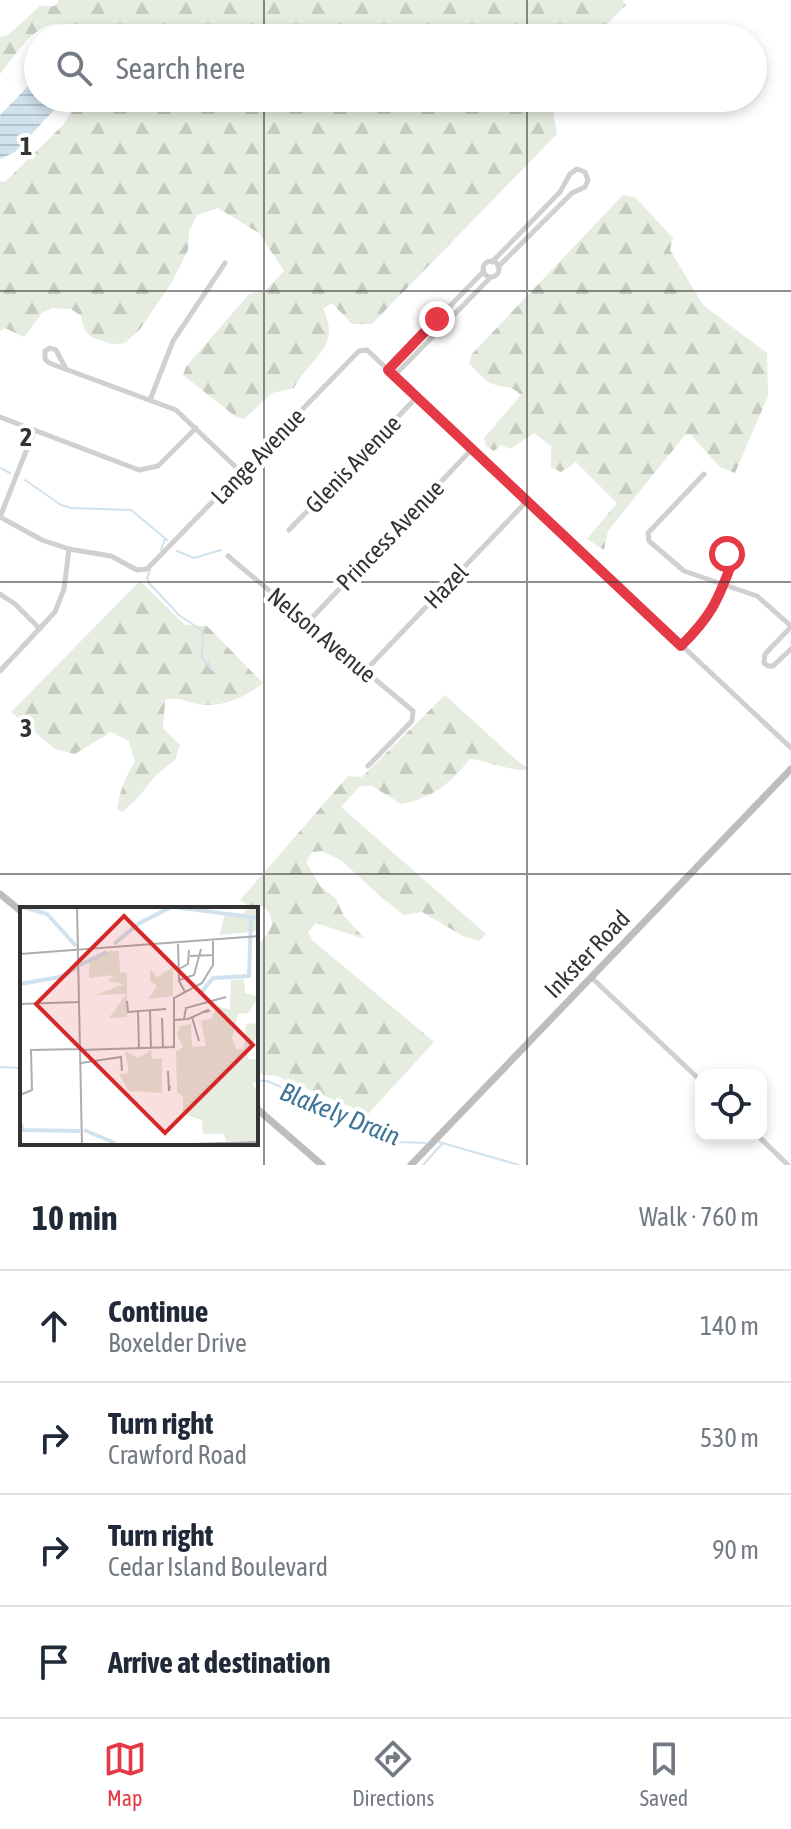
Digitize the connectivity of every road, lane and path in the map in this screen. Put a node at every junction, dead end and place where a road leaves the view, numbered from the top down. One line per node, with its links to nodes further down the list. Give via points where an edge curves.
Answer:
1 (560, 192): 2 (street); 2 (street, via 572,172 585,172 587,185); 3 (street)
2 (566, 198): 4 (street)
3 (528, 226): 4 (street); 5 (street)
4 (534, 231): 7 (street)
5 (492, 262): 7 (street); 8 (street)
6 (225, 263): 16 (street, via 173,341)
7 (498, 267): 9 (street)
8 (484, 271): 9 (street); 10 (street)
9 (491, 277): 11 (street)
10 (437, 319): 11 (street); 13 (street)
11 (444, 324): 14 (street)
12 (66, 369): 12 (street, via 47,362 45,351 55,349); 16 (street)
13 (388, 370): 14 (street); 21 (street, Lange Avenue, via 369,351 359,351)
14 (394, 376): 15 (street)
15 (417, 397): 20 (street); 25 (street, Glenis Avenue)
16 (150, 400): 18 (street, via 176,410)
17 (0, 417): 19 (street)
18 (196, 428): 19 (street, via 158,466 143,470); 21 (street)
19 (34, 431): 24 (street)
20 (472, 449): 23 (street); 31 (street, Princess Avenue)
21 (242, 473): 26 (street, Lange Avenue, via 147,569)
22 (704, 474): 29 (street, via 647,537 679,568)
23 (528, 501): 34 (street); 37 (street, Hazel)
24 (0, 517): 26 (street)
25 (289, 530)
26 (69, 549): 33 (street, via 61,600)
27 (228, 556): 31 (street, Nelson Avenue)
28 (731, 565): 29 (street)
29 (724, 584): 32 (street, via 757,596); 34 (street, via 710,615)
30 (0, 594): 33 (street)
31 (308, 622): 37 (street, Nelson Avenue)
32 (791, 626): 35 (street, via 765,654 764,663 772,667)
33 (40, 629): 36 (street)
34 (681, 646): 38 (street)
35 (791, 649)
36 (0, 671)
37 (365, 671): 39 (street, Nelson Avenue, via 414,715)
38 (791, 747)
39 (368, 766)
40 (791, 769): 43 (street, Inkster Road)
41 (0, 894): 42 (street)
42 (20, 910)
43 (592, 978): 44 (street); 48 (street, Inkster Road)
44 (695, 1075)
45 (258, 1110): 47 (street)
46 (763, 1141): 49 (street)
47 (322, 1165)
48 (411, 1165)
49 (788, 1165)

